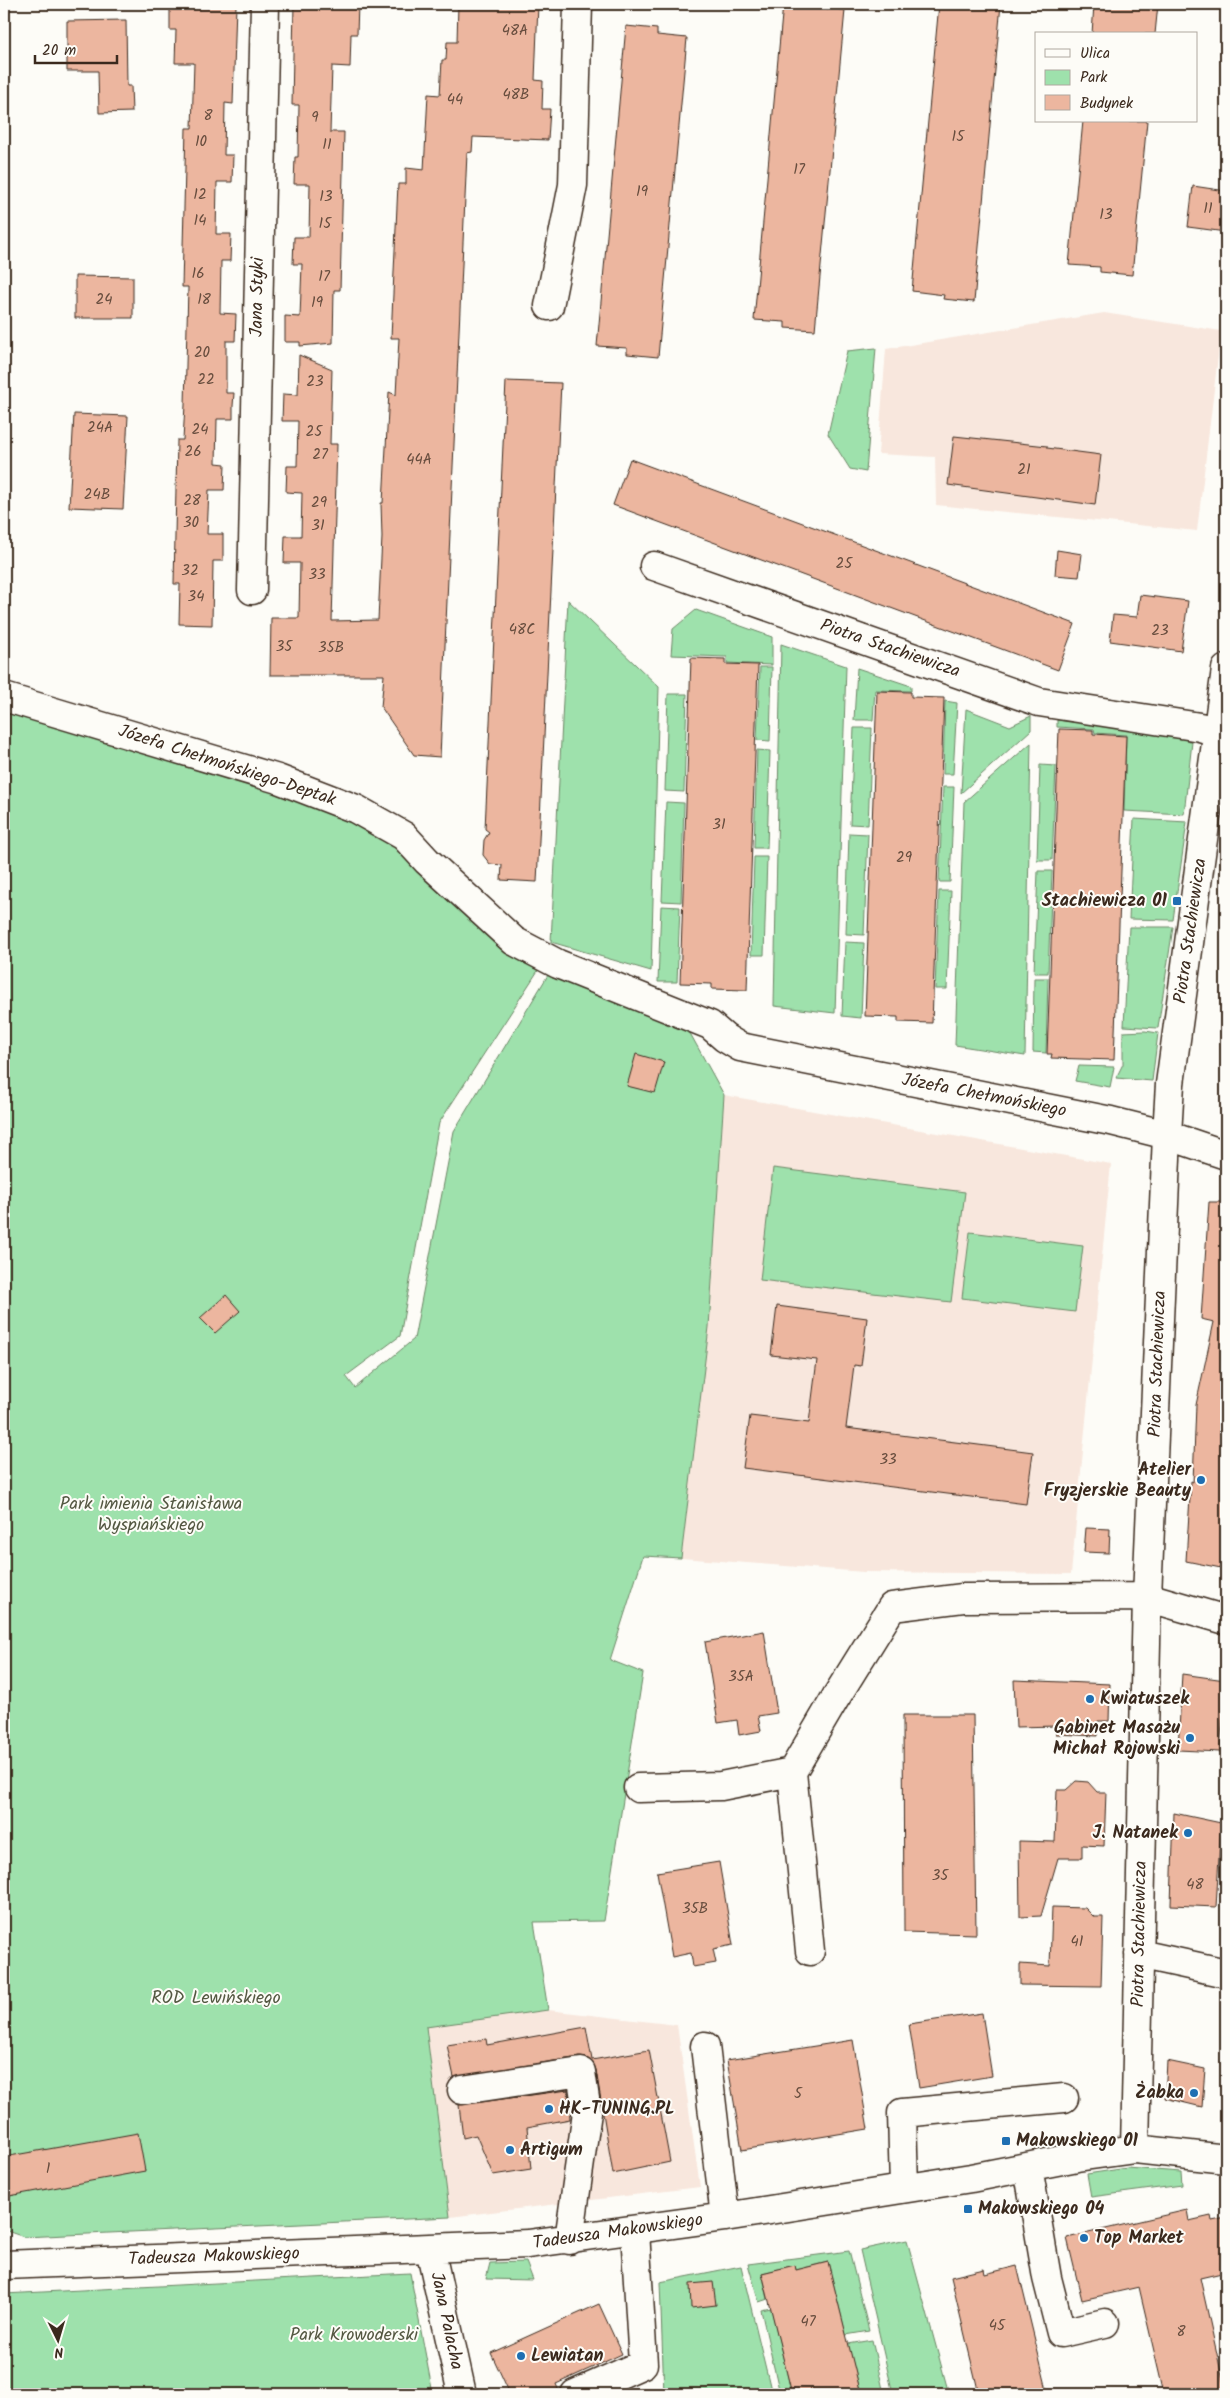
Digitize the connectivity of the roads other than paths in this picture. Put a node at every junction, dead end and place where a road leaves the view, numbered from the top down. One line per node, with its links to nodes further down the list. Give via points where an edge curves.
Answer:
1 (264, 4): 5 (street, Jana Styki)
2 (578, 4): 3 (street, via 572,185)
3 (549, 306)
4 (654, 566): 8 (street, Piotra Stachiewicza, via 1039,702)
5 (252, 590)
6 (1226, 669): 8 (street, Piotra Stachiewicza)
7 (4, 697): 9 (street, Józefa Chełmońskiego-Deptak, via 278,779 374,818 404,836 514,941 558,964 710,1025)
8 (1218, 732): 10 (street, Piotra Stachiewicza, via 1170,1084)
9 (740, 1047): 10 (street, Józefa Chełmońskiego, via 1111,1121)
10 (1167, 1136): 11 (street, Józefa Chełmońskiego); 12 (street, Piotra Stachiewicza)
11 (1226, 1155)
12 (1148, 1596): 13 (street); 14 (street, via 962,1598 892,1607); 17 (street, Piotra Stachiewicza)
13 (1226, 1620)
14 (792, 1772): 15 (street, via 721,1786); 16 (street)
15 (638, 1788)
16 (810, 1951)
17 (1139, 1954): 18 (street); 22 (street, Piotra Stachiewicza)
18 (1226, 1973)
19 (705, 2046): 26 (street)
20 (462, 2090): 28 (street, via 581,2072 587,2112)
21 (1064, 2098): 25 (street, via 902,2113)
22 (1135, 2149): 23 (street, Tadeusza Makowskiego); 24 (street, Tadeusza Makowskiego)
23 (1226, 2159)
24 (1028, 2167): 25 (street, Tadeusza Makowskiego); 31 (street, via 1060,2333)
25 (904, 2188): 26 (street, Tadeusza Makowskiego)
26 (725, 2217): 27 (street, Tadeusza Makowskiego)
27 (635, 2231): 28 (street, Tadeusza Makowskiego); 33 (street, via 642,2364)
28 (569, 2240): 29 (street, Tadeusza Makowskiego)
29 (430, 2248): 30 (street, Tadeusza Makowskiego); 32 (street, Jana Palacha)
30 (4, 2265)
31 (1105, 2323)
32 (462, 2394)
33 (575, 2394)

